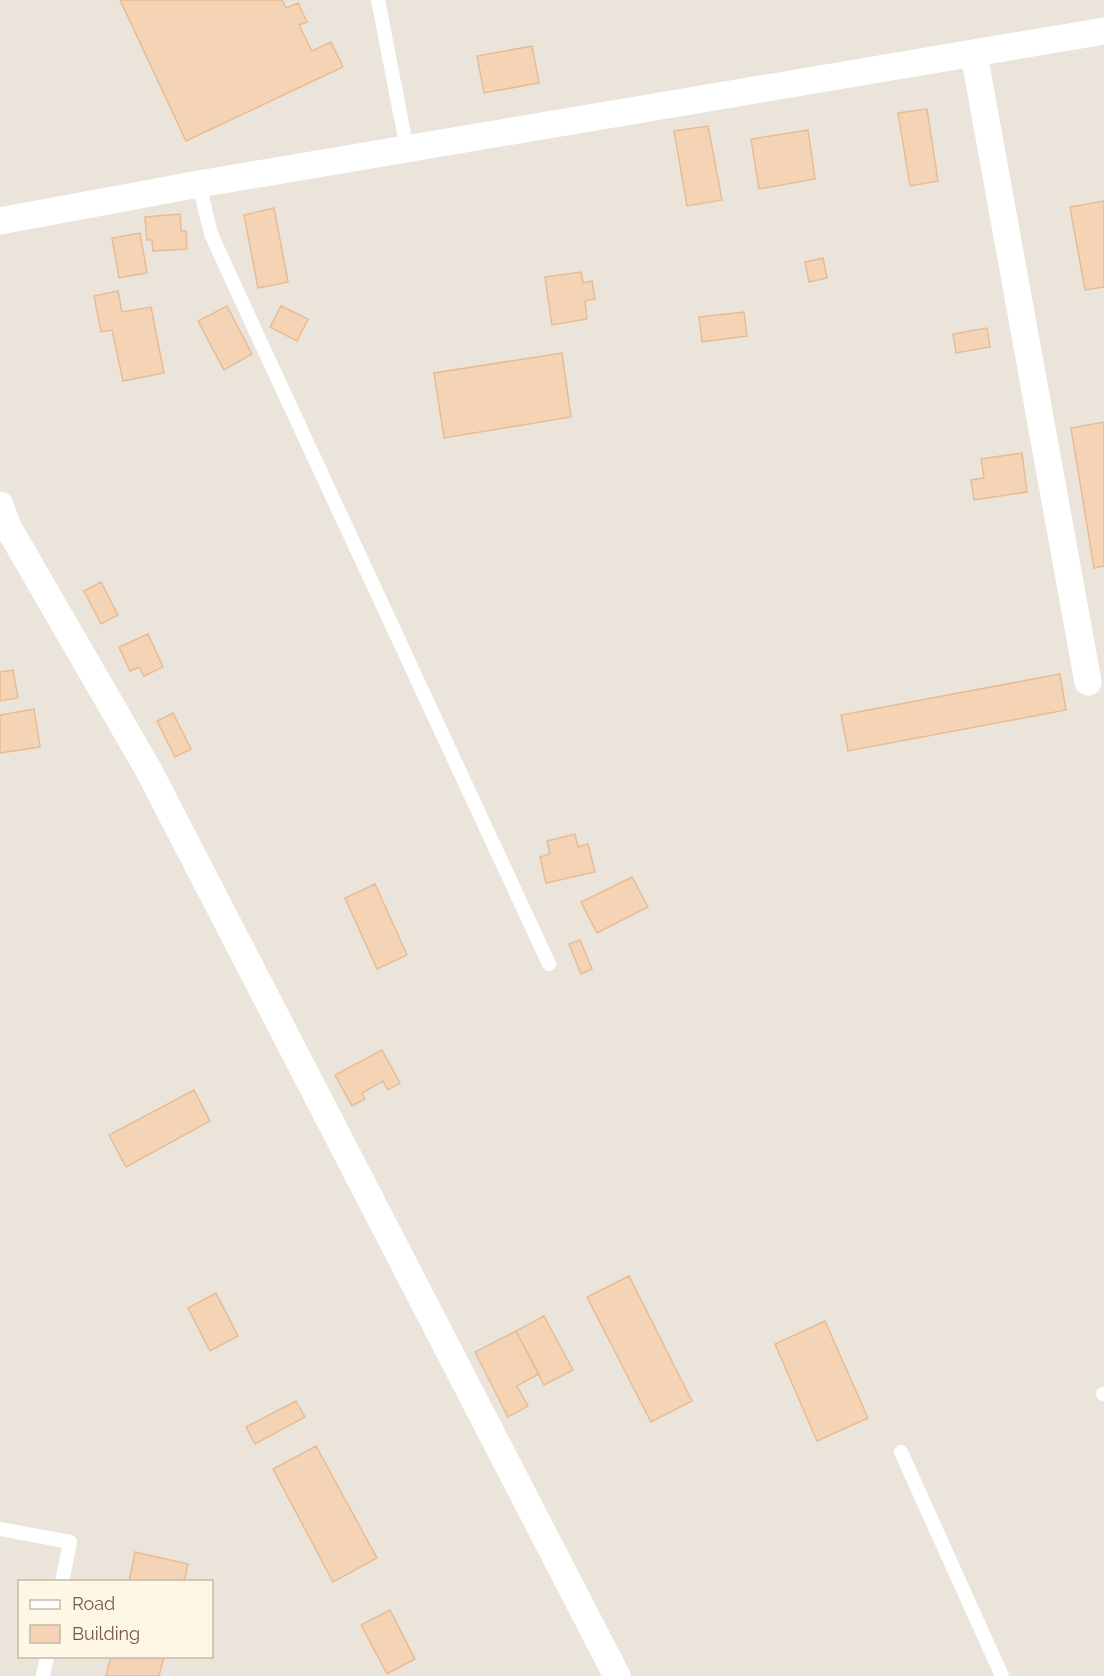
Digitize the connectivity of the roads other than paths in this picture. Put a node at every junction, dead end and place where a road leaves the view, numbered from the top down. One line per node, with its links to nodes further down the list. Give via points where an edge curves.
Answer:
1 (378, 0): 4 (lane)
2 (1104, 31): 3 (street)
3 (974, 54): 4 (street); 8 (street)
4 (407, 149): 5 (street)
5 (199, 184): 6 (street); 9 (lane, via 211,234)
6 (0, 221)
7 (0, 505): 15 (street, via 8,527 153,780)
8 (1088, 682)
9 (549, 964)
10 (901, 1452): 16 (lane)
11 (0, 1529): 12 (lane, via 70,1542)
12 (62, 1580)
13 (47, 1658): 14 (lane)
14 (43, 1676)
15 (617, 1676)
16 (1002, 1676)

